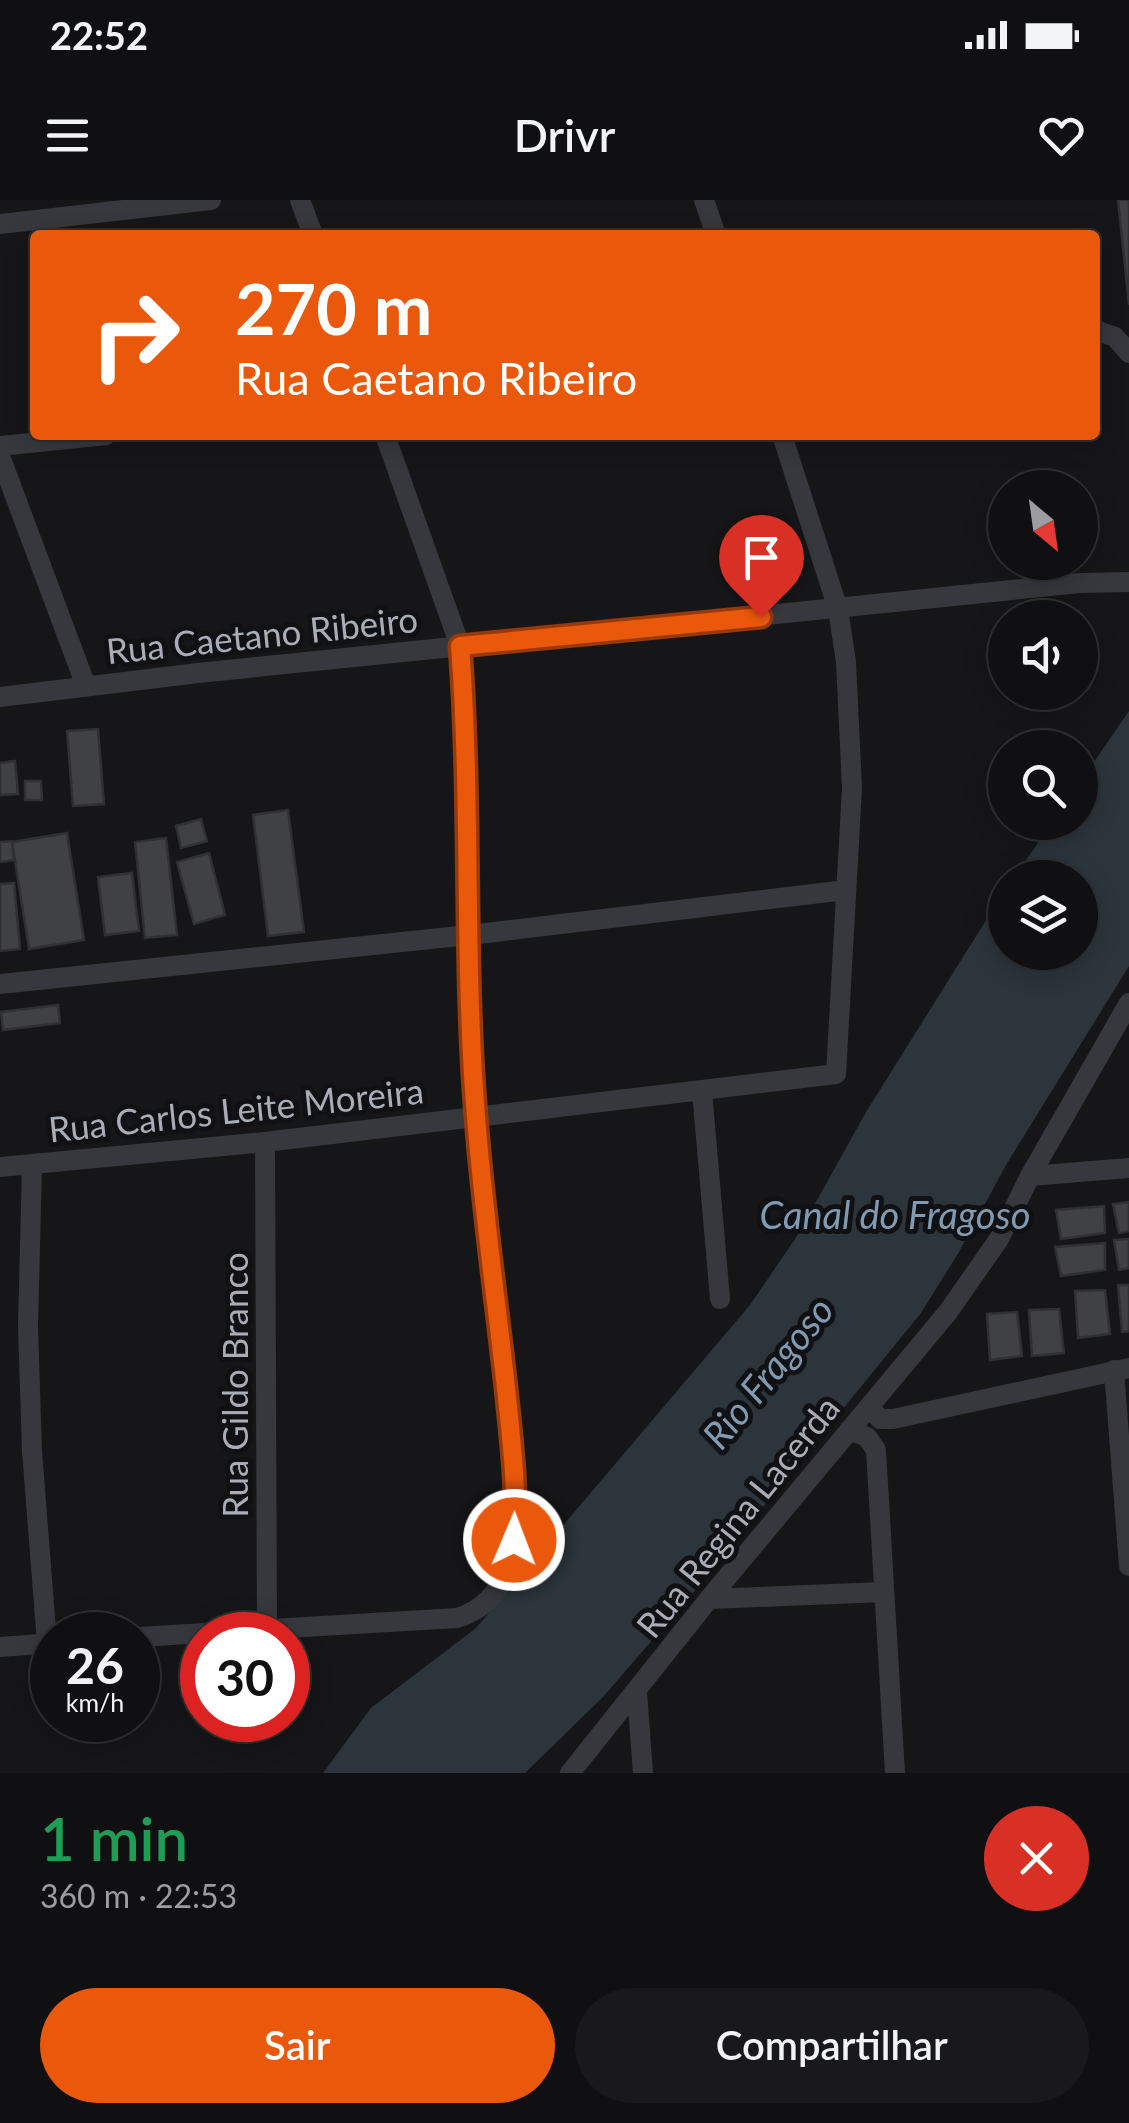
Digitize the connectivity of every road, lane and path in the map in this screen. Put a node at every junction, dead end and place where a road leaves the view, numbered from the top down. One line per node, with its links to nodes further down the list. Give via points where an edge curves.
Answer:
1 (210, 200): 4 (street)
2 (300, 200): 5 (street)
3 (704, 200): 6 (street)
4 (0, 224)
5 (311, 230)
6 (714, 230)
7 (1100, 332): 8 (street)
8 (1129, 353)
9 (58, 440): 12 (street)
10 (387, 440): 16 (street)
11 (784, 440): 15 (street)
12 (0, 446)
13 (0, 456): 17 (street)
14 (1129, 582): 15 (street, Rua Caetano Ribeiro)
15 (838, 609): 16 (street, Rua Caetano Ribeiro); 19 (street, via 851,739)
16 (460, 646): 17 (street, Rua Caetano Ribeiro); 20 (street)
17 (86, 686): 18 (street, Rua Caetano Ribeiro)
18 (0, 697)
19 (846, 890): 20 (street); 25 (street, Rua Carlos Leite Moreira, via 836,1074)
20 (469, 935): 21 (street); 26 (street)
21 (0, 984)
22 (1129, 1003): 23 (street)
23 (1104, 1042): 24 (street); 31 (street)
24 (1129, 1043)
25 (702, 1090): 26 (street, Rua Carlos Leite Moreira); 32 (street)
26 (476, 1116): 27 (street, Rua Carlos Leite Moreira); 41 (street, via 516,1496 512,1556 489,1602 469,1615)
27 (265, 1142): 28 (street, Rua Carlos Leite Moreira); 40 (street, Rua Gildo Branco)
28 (32, 1164): 29 (street, Rua Carlos Leite Moreira); 39 (street, via 32,1451)
29 (0, 1168)
30 (1129, 1168): 31 (street)
31 (1030, 1176): 34 (street, via 999,1240)
32 (720, 1299)
33 (1122, 1369): 34 (street, Rua Regina Lacerda, via 893,1419 880,1419); 36 (street)
34 (868, 1407): 35 (street, Rua Regina Lacerda)
35 (849, 1430): 37 (street, via 868,1437 876,1450); 38 (street, Rua Regina Lacerda)
36 (1129, 1566)
37 (884, 1592): 38 (street); 47 (street)
38 (708, 1599): 44 (street, Rua Regina Lacerda)
39 (47, 1612)
40 (267, 1612)
41 (310, 1626)
42 (30, 1644): 43 (street)
43 (0, 1646)
44 (637, 1692): 45 (street, Rua Regina Lacerda); 46 (street)
45 (570, 1773)
46 (642, 1773)
47 (894, 1773)

